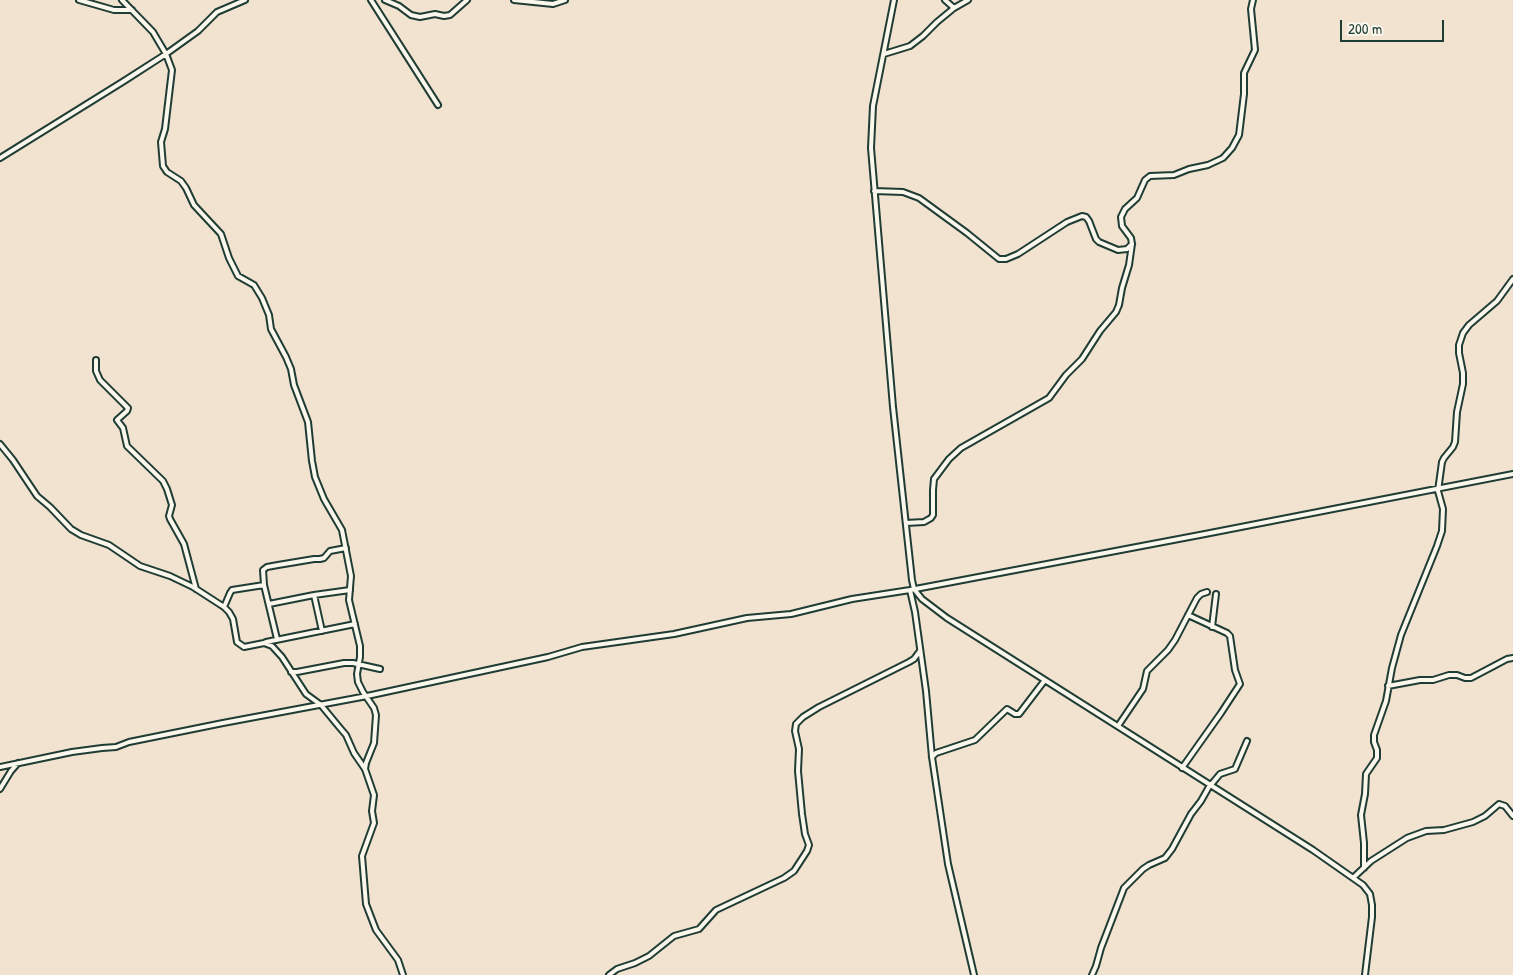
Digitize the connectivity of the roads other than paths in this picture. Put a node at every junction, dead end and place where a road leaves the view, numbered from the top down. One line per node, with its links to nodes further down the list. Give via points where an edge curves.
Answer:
1 (79, 0): 14 (street, via 114,10)
2 (122, 0): 14 (street)
3 (245, 0): 15 (street, via 218,12)
4 (372, 0): 17 (street)
5 (385, 0): 6 (street, via 420,17 450,15)
6 (468, 0)
7 (514, 0): 8 (street, via 553,4)
8 (565, 0)
9 (894, 0): 16 (street)
10 (945, 0): 13 (street)
11 (968, 0): 13 (street)
12 (1253, 0): 20 (street, via 1255,50 1244,73 1239,135 1223,158 1174,175 1150,176 1145,180 1137,198 1121,217)
13 (954, 8): 16 (street, via 915,43)
14 (132, 10): 15 (street, via 147,24)
15 (166, 54): 18 (street); 27 (street, via 172,75 166,129 161,142 163,166 181,181 194,205 220,234 238,276 254,285 262,298 308,422 315,477 342,530)
16 (884, 54): 19 (street, via 871,128)
17 (438, 105)
18 (0, 158)
19 (874, 191): 20 (street, via 908,193 919,198 999,259 1018,254 1082,216 1086,216 1099,242 1118,250 1127,249); 26 (street)
20 (1132, 244): 26 (street, via 1118,309 1082,359 1066,374 1049,398 954,453 934,479 933,516 924,522)
21 (1513, 279): 25 (street, via 1497,302 1469,325 1460,340 1463,384 1456,438 1442,460)
22 (96, 360): 29 (street, via 100,380 128,408 117,420 123,428 127,446 167,490 172,505 169,516 186,550)
23 (0, 444): 29 (street, via 37,496 76,533 109,545 140,566)
24 (1513, 474): 25 (street)
25 (1439, 488): 30 (street); 49 (street, via 1443,509 1440,538 1400,635)
26 (906, 523): 30 (street)
27 (346, 548): 28 (street, via 330,551 324,558 267,568 262,573); 31 (street)
28 (264, 585): 35 (street); 36 (street, via 232,590)
29 (196, 589): 36 (street)
30 (912, 589): 43 (street); 48 (street, via 933,608); 50 (street, via 791,614 747,618 674,634 582,648)
31 (350, 590): 34 (street); 38 (street)
32 (1207, 592): 37 (street, via 1197,598)
33 (1216, 594): 39 (street)
34 (314, 595): 35 (street); 40 (street)
35 (269, 604): 41 (street)
36 (224, 607): 42 (street, via 233,619 239,644 248,646)
37 (1188, 615): 39 (street); 52 (street, via 1172,646 1147,671 1143,688)
38 (355, 624): 40 (street); 45 (street, via 360,646)
39 (1212, 627): 57 (street, via 1231,638 1240,684)
40 (322, 631): 41 (street)
41 (277, 639): 42 (street)
42 (264, 642): 47 (street, via 275,649)
43 (920, 652): 54 (street); 65 (street, via 909,662 819,707 796,724 802,814 809,845 794,871 716,910 699,929 674,936 649,956)
44 (1513, 658): 49 (street, via 1471,678 1449,675)
45 (359, 664): 46 (street); 47 (street, via 344,662); 50 (street, via 358,682)
46 (380, 669)
47 (291, 672): 51 (street, via 306,694)
48 (1045, 680): 52 (street); 54 (street, via 1018,714 1007,709 975,740)
49 (1388, 686): 62 (street, via 1374,735 1376,762 1366,774 1361,815)
50 (367, 696): 51 (street); 58 (street, via 377,719 374,743)
51 (321, 705): 55 (street, via 174,732 116,747); 58 (street, via 344,733)
52 (1118, 726): 57 (street)
53 (1247, 741): 59 (street, via 1235,769 1220,774)
54 (932, 757): 66 (street, via 948,864)
55 (18, 763): 56 (street); 60 (street)
56 (0, 767)
57 (1182, 768): 59 (street)
58 (365, 770): 64 (street, via 374,795 374,823 362,856 366,904 376,930 398,960)
59 (1210, 786): 63 (street); 67 (street, via 1166,856 1142,870 1124,888)
60 (0, 789)
61 (1513, 816): 62 (street, via 1499,804 1473,822 1407,838)
62 (1364, 868): 63 (street)
63 (1354, 877): 68 (street, via 1370,894 1372,905)
64 (403, 975)
65 (609, 975)
66 (974, 975)
67 (1092, 975)
68 (1366, 975)

